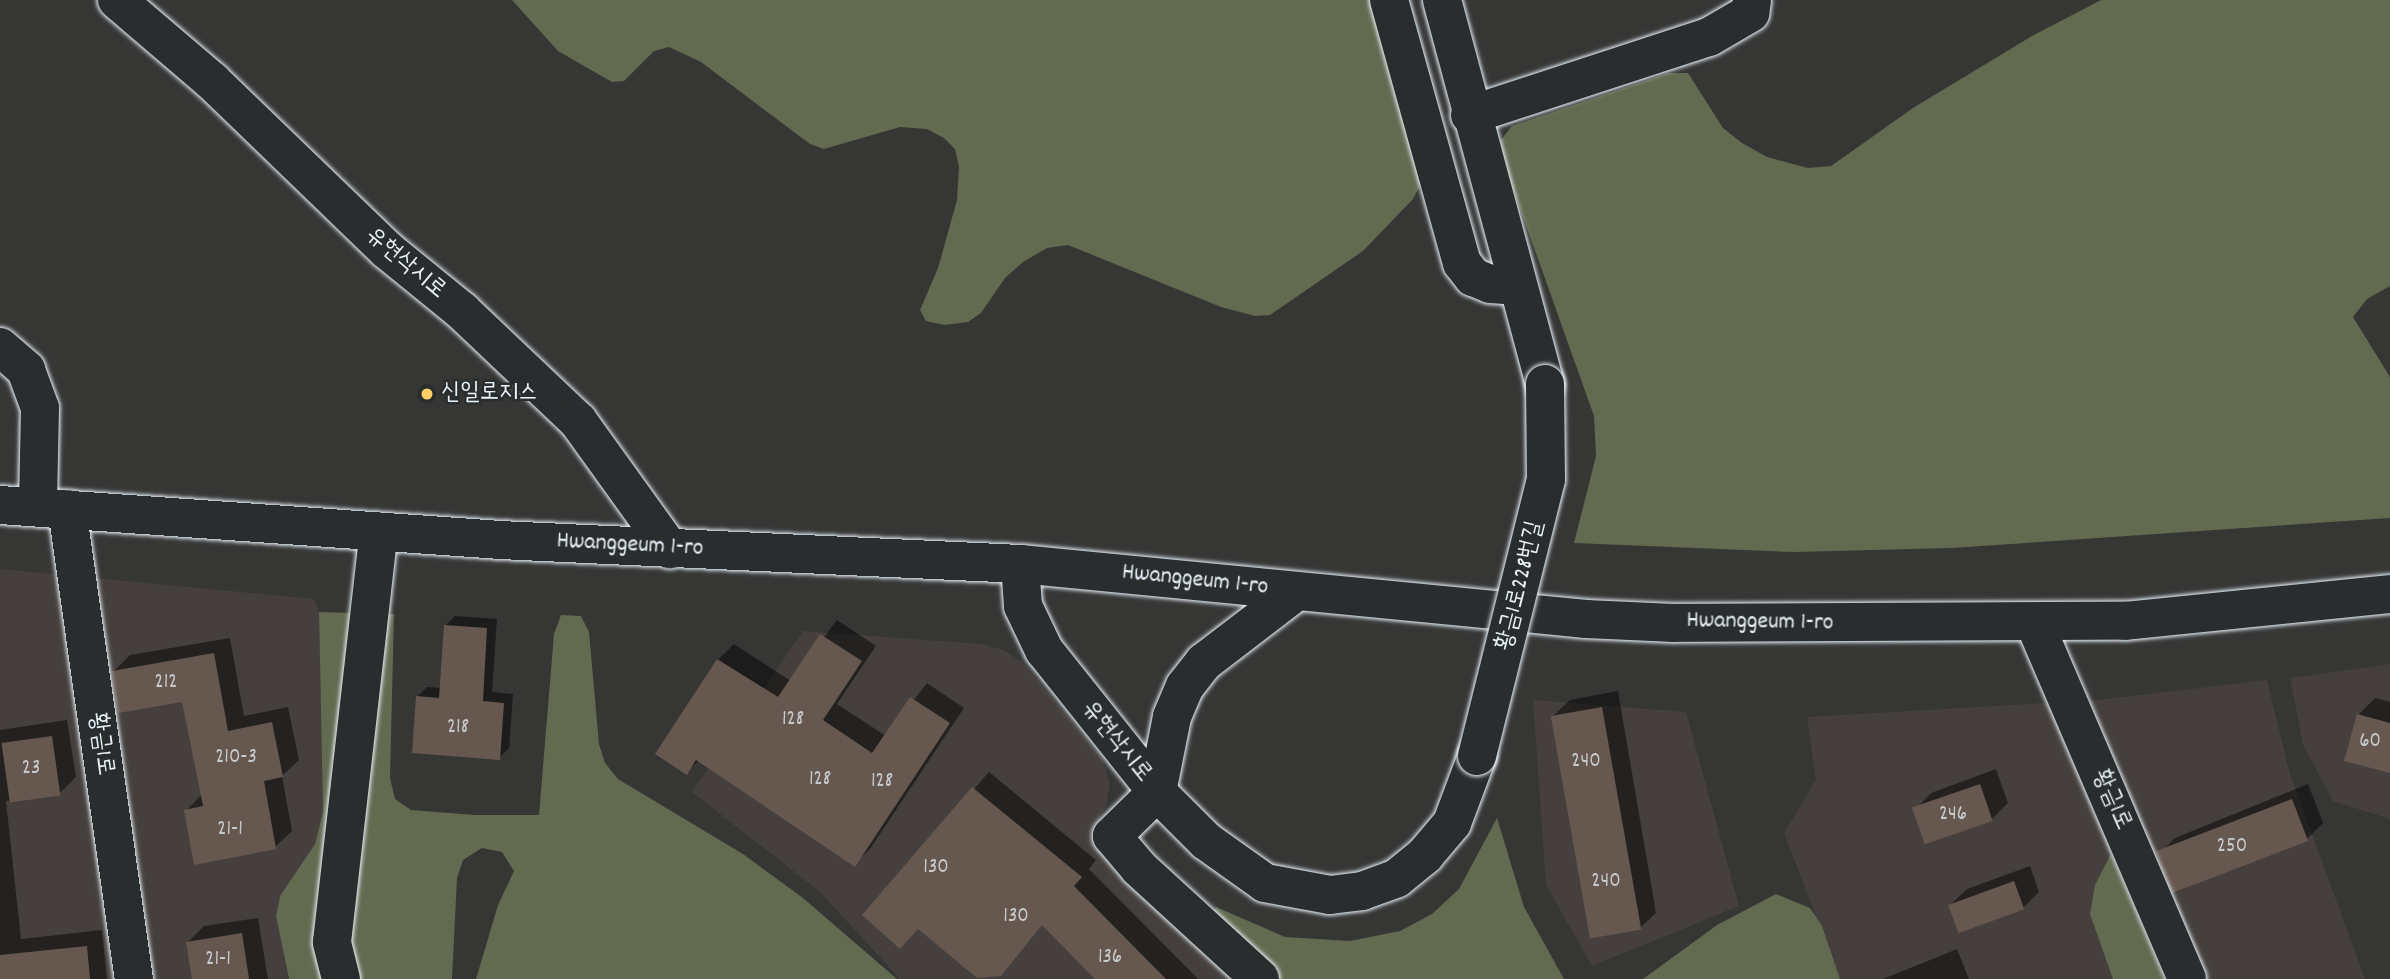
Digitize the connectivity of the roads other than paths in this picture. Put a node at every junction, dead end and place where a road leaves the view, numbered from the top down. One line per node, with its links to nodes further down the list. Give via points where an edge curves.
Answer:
1 (117, 0): 11 (street, 유현삭시로, via 212,81 377,242 462,311 578,421)
2 (1389, 0): 6 (street, via 1462,263 1482,281)
3 (1442, 0): 5 (street, 황금1로228번길)
4 (1752, 0): 5 (street, via 1749,13 1709,37)
5 (1470, 115): 6 (street, 황금1로228번길)
6 (1517, 286): 16 (street, 황금1로228번길, bridge, via 1545,384 1546,480 1477,756 1452,823 1425,855 1397,878 1362,891 1330,895 1275,886 1237,867)
7 (0, 347): 9 (street, 황금1로, via 26,370 40,408)
8 (0, 505): 9 (street, Hwanggeum 1-ro)
9 (52, 508): 10 (street, Hwanggeum 1-ro); 17 (street, 황금1로)
10 (379, 532): 11 (street, Hwanggeum 1-ro); 18 (street, via 332,942)
11 (670, 548): 12 (street, Hwanggeum 1-ro)
12 (1020, 564): 13 (street, Hwanggeum 1-ro); 16 (street, 유현삭시로, via 1023,606 1044,650)
13 (1297, 591): 15 (street, Hwanggeum 1-ro, via 1586,619 1755,625); 16 (street, via 1229,640 1185,686 1172,717)
14 (2390, 594): 15 (street, Hwanggeum 1-ro, via 2137,620)
15 (2034, 622): 20 (street, 황금1로)
16 (1157, 792): 19 (street, 유현삭시로, via 1111,836 1139,868)
17 (134, 979)
18 (341, 979)
19 (1260, 979)
20 (2187, 979)

